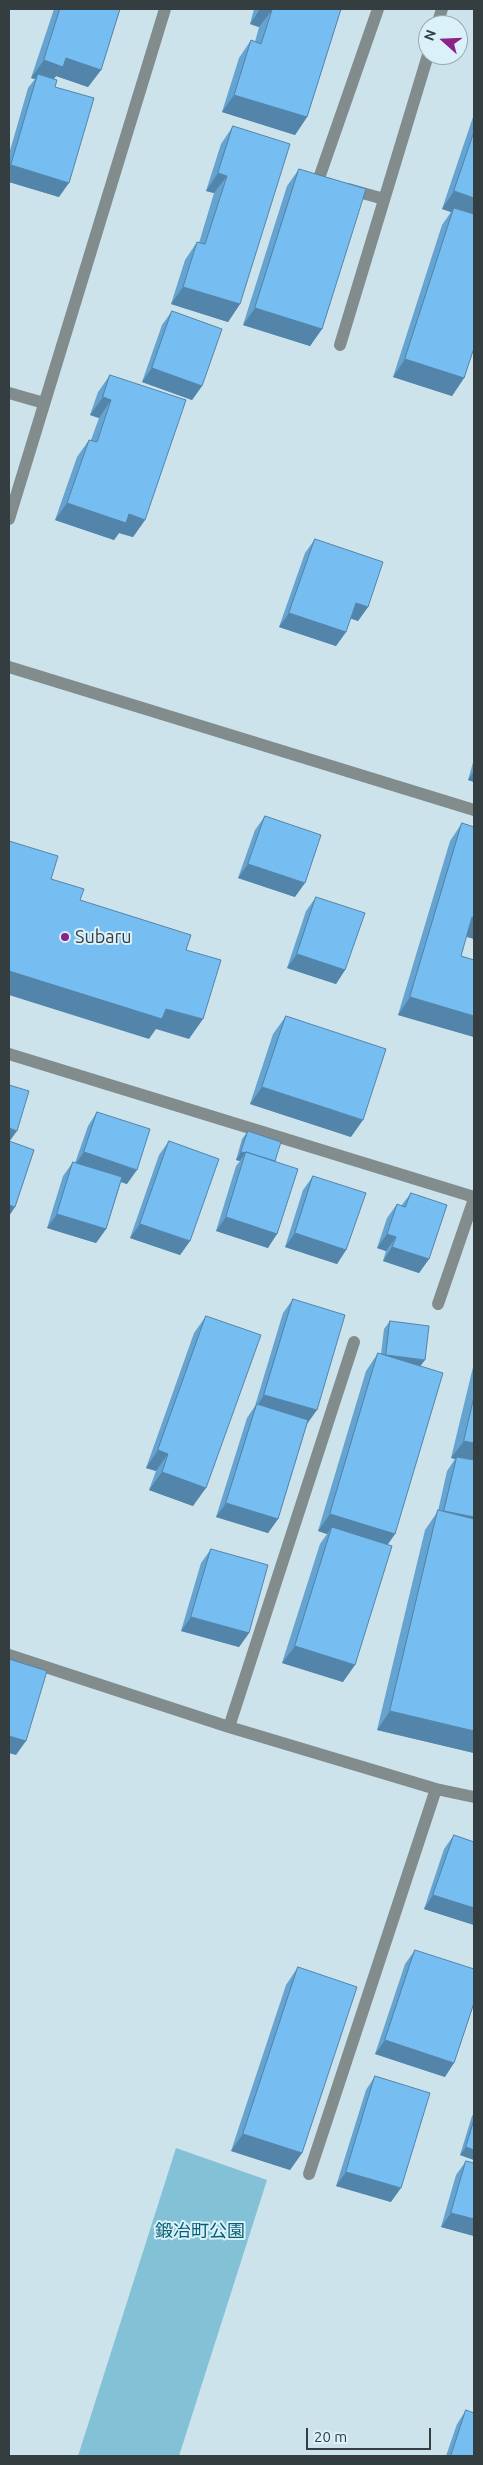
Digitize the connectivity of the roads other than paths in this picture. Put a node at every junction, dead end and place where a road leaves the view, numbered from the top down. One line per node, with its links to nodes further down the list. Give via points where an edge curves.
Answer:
1 (165, 9): 7 (street)
2 (378, 9): 4 (street, via 318,181)
3 (425, 65): 4 (street)
4 (384, 199): 5 (street)
5 (340, 345)
6 (9, 393): 7 (street)
7 (44, 403): 8 (street)
8 (9, 519)
9 (9, 667): 10 (street)
10 (474, 810)
11 (9, 1054): 12 (street)
12 (474, 1198): 13 (street)
13 (438, 1304)
14 (354, 1342): 16 (street)
15 (9, 1655): 16 (street)
16 (229, 1727): 17 (street)
17 (436, 1789): 18 (street); 19 (street)
18 (474, 1797)
19 (309, 2174)

